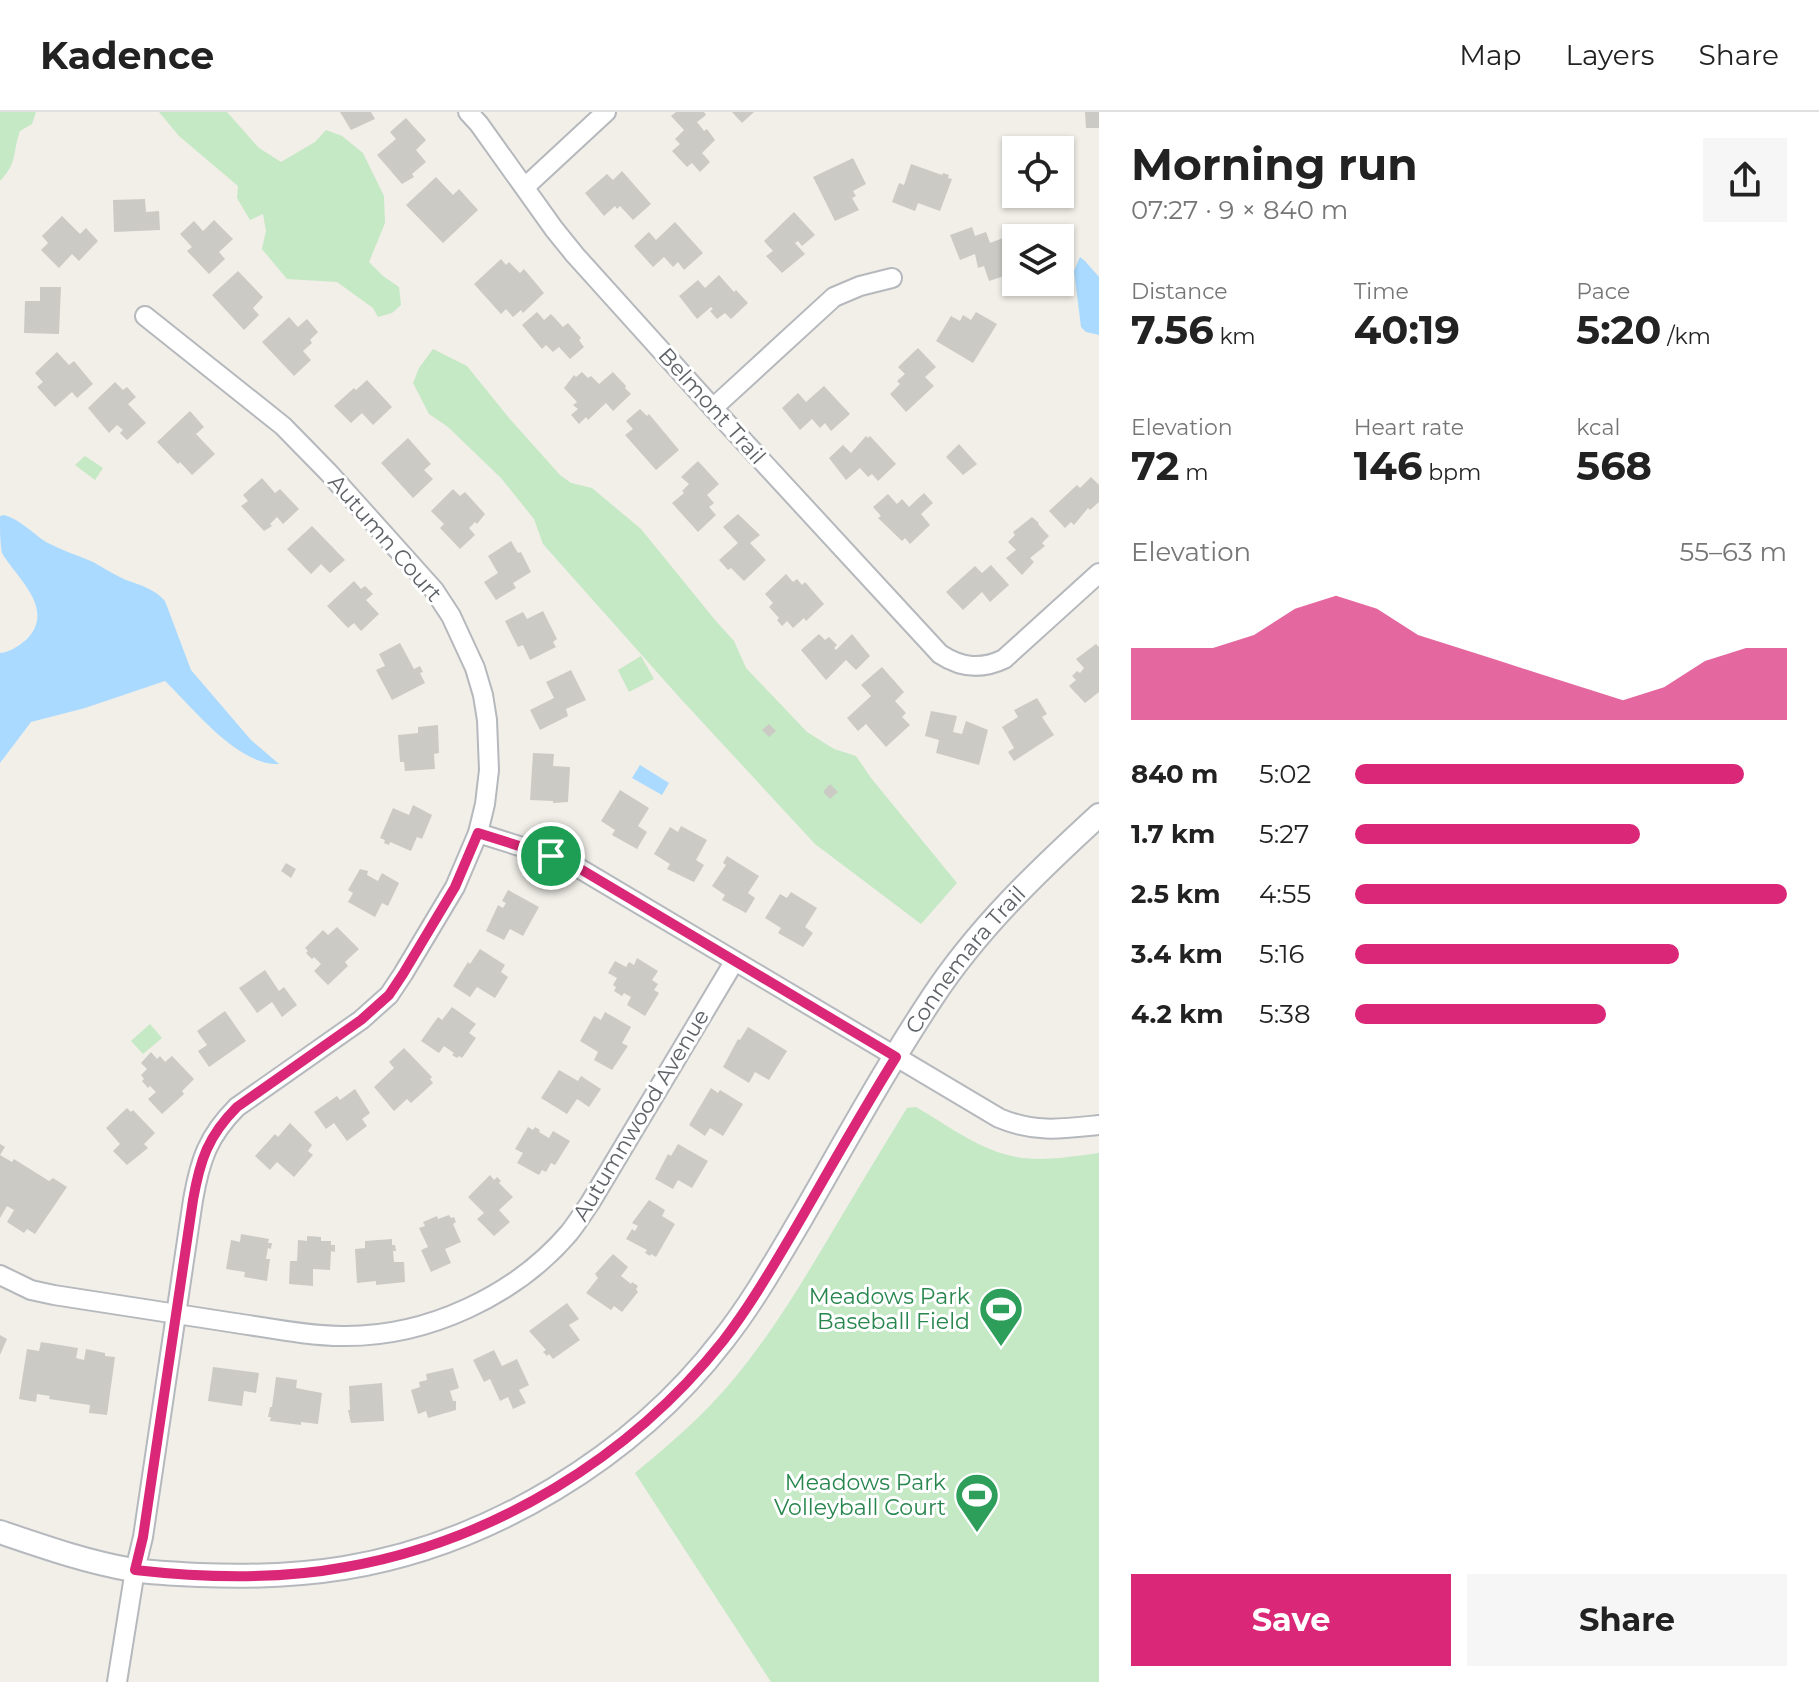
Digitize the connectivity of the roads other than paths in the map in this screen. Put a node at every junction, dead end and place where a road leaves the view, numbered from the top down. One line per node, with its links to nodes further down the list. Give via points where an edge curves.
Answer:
1 (468, 112): 3 (street, Belmont Trail)
2 (606, 112): 3 (street)
3 (525, 187): 6 (street, Belmont Trail, via 575,255)
4 (892, 278): 6 (street, via 834,297)
5 (145, 316): 9 (street, Autumn Court, via 283,426 415,568 451,616 475,668 487,720 489,770)
6 (713, 408): 7 (street, Belmont Trail, via 940,654 960,665 995,663 1014,652)
7 (1099, 573)
8 (1099, 815): 11 (street, Connemara Trail, via 982,932)
9 (478, 833): 10 (street, via 566,861); 14 (street, Autumn Court, via 455,887 389,995 251,1096 213,1136 197,1175)
10 (734, 962): 11 (street); 14 (street, Autumnwood Avenue, via 590,1203 549,1253 501,1290 445,1318 369,1336 315,1335)
11 (896, 1057): 12 (street, via 1010,1123 1055,1130); 16 (street, Connemara Trail, via 722,1342 659,1410 590,1466 485,1524 407,1553 347,1567 259,1577)
12 (1099, 1125)
13 (0, 1275): 14 (street, Autumnwood Avenue, via 31,1290)
14 (175, 1314): 16 (street, Autumn Court)
15 (0, 1532): 16 (street, Connemara Trail, via 76,1558)
16 (135, 1570): 17 (street, Autumn Court)
17 (117, 1682)

